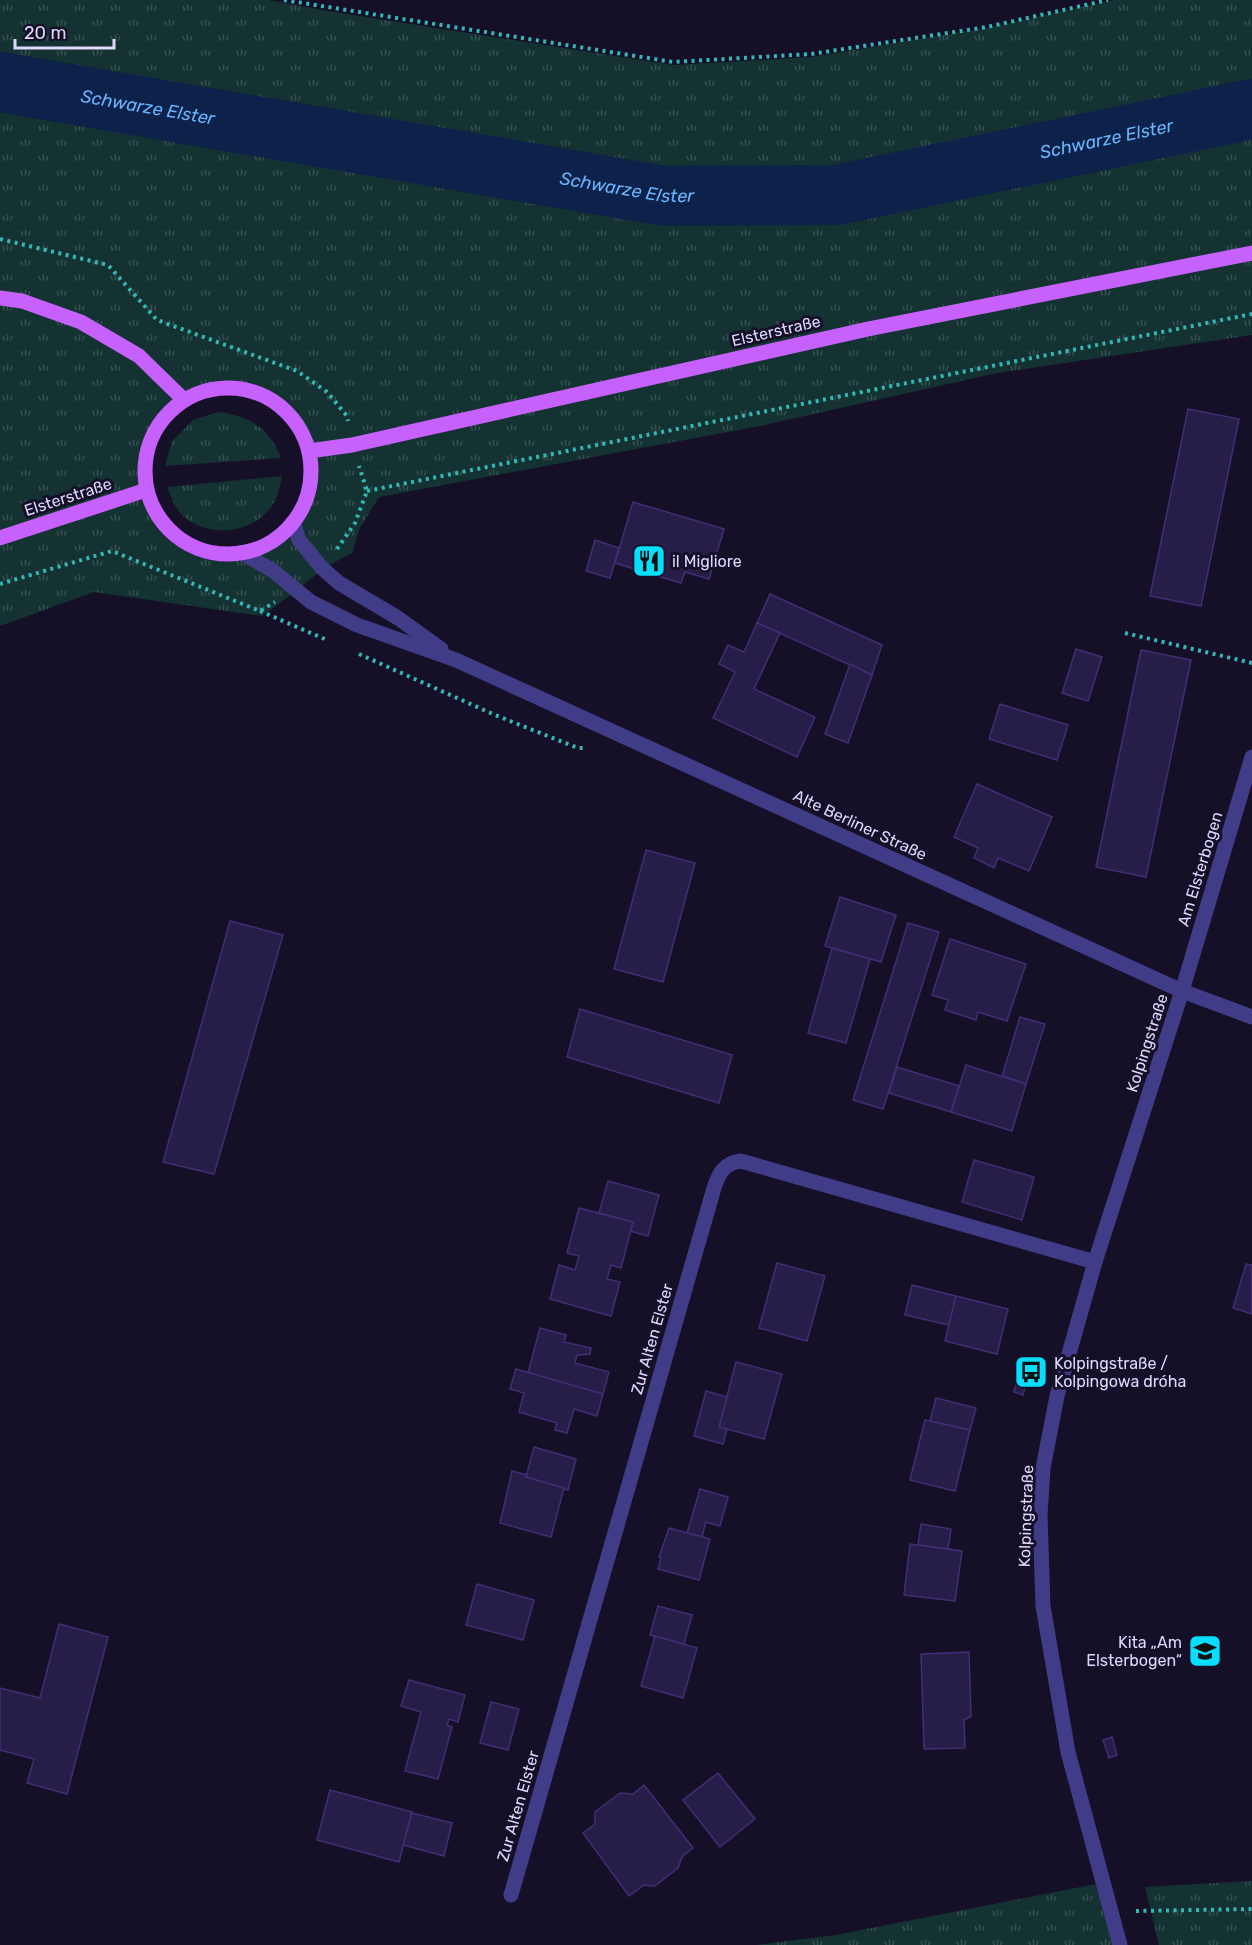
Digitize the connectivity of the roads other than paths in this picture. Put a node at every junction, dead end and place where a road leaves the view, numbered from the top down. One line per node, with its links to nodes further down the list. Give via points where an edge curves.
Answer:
1 (1252, 253): 4 (main road, Elsterstraße, via 868,329 352,445)
2 (0, 298): 3 (main road, via 22,301 81,322 139,356)
3 (184, 400): 4 (main road, via 217,388 251,391 267,397 294,420); 5 (main road, via 164,416 151,439 145,464)
4 (309, 451): 6 (main road, via 311,478 304,505)
5 (146, 490): 7 (main road, Elsterstraße); 8 (main road, via 156,513 172,533 193,547 217,554)
6 (293, 522): 8 (main road, via 268,544); 9 (street, Alte Berliner Straße, via 299,540 339,583 398,618)
7 (0, 538)
8 (242, 553): 9 (street, Alte Berliner Straße, via 272,570 311,602 357,624)
9 (456, 660): 11 (street, Alte Berliner Straße)
10 (1251, 763): 11 (street, Am Elsterbogen)
11 (1182, 991): 12 (street, Alte Berliner Straße); 13 (street, Kolpingstraße)
12 (1252, 1017)
13 (1095, 1262): 14 (street, Zur Alten Elster, via 741,1161 733,1161 722,1169); 15 (street, Kolpingstraße, via 1057,1396 1043,1468 1043,1606 1068,1752)
14 (511, 1895)
15 (1120, 1945)

